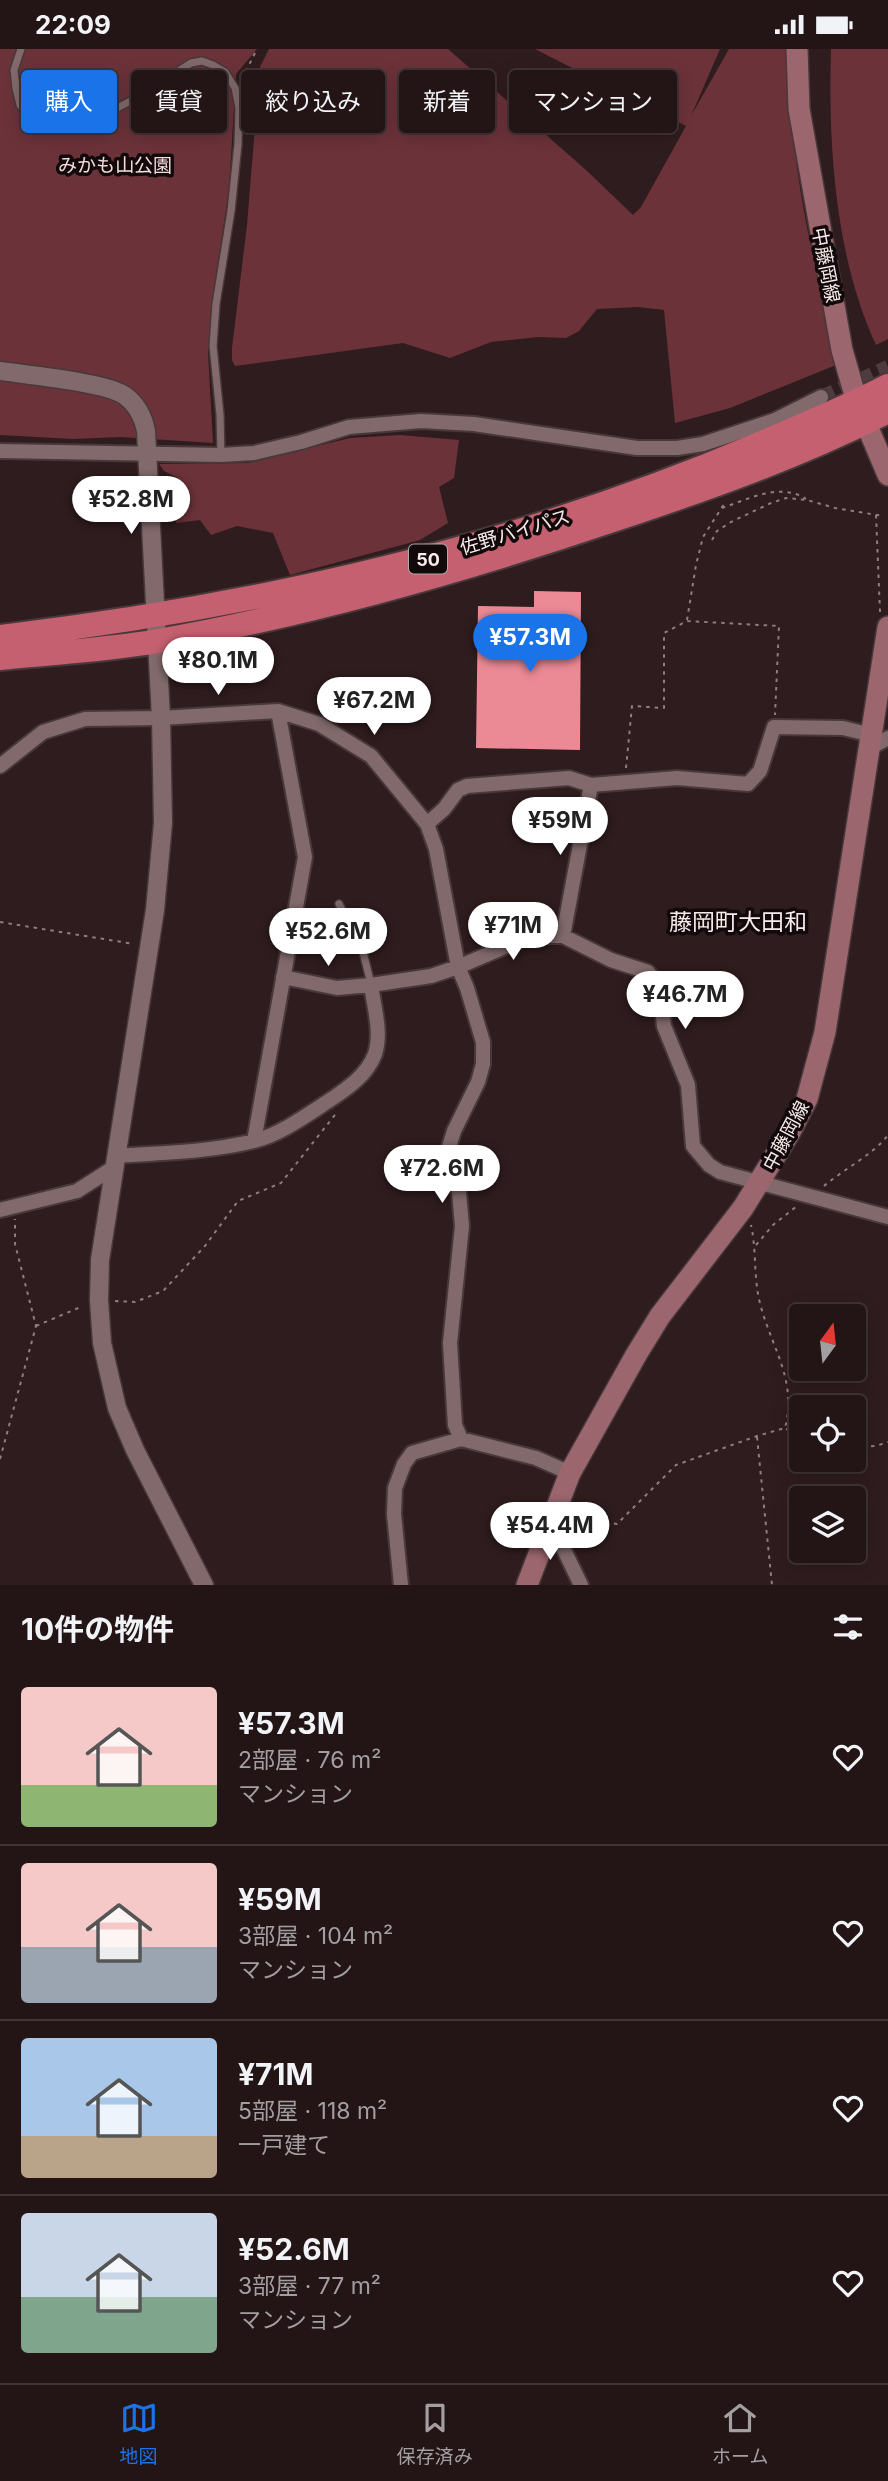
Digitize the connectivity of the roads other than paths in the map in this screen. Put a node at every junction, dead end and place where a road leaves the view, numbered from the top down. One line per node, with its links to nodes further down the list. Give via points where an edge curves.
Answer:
1 (21, 49): 10 (lane, via 14,70 20,105 32,119 49,125 75,127 104,115 191,63 213,65 225,72 235,88 240,108 238,144 213,346)
2 (797, 49): 7 (main road, 中藤岡線, via 806,155 842,350)
3 (0, 371): 9 (street, via 125,395 141,412)
4 (888, 386): 7 (highway, 佐野バイパス / 50)
5 (821, 397): 10 (street, via 762,424 677,448 637,448 474,424 421,421 349,427 254,453)
6 (888, 411): 7 (highway, 佐野バイパス / 50)
7 (862, 412): 11 (main road, 中藤岡線); 13 (highway, 佐野バイパス / 50, via 543,526); 13 (highway, 佐野バイパス / 50, via 729,480 439,576 341,601)
8 (0, 451): 9 (street)
9 (146, 453): 10 (street); 13 (street)
10 (220, 455)
11 (888, 475)
12 (888, 627): 18 (main road, 中藤岡線)
13 (156, 629): 14 (highway, 佐野バイパス / 50); 15 (highway, 佐野バイパス / 50); 17 (street)
14 (0, 638)
15 (0, 658)
16 (278, 711): 17 (street); 21 (street, via 327,728 371,756); 25 (street, via 305,857)
17 (161, 718): 19 (street, via 85,719 43,732); 28 (street, via 159,875)
18 (880, 743): 20 (street, via 843,728 774,727 760,771 747,784 677,778); 29 (main road, 中藤岡線, via 816,1070 796,1121)
19 (0, 766)
20 (591, 785): 21 (street, via 569,778 467,786); 23 (street)
21 (427, 824): 24 (street, via 436,849)
22 (338, 904): 26 (lane, via 363,952)
23 (564, 936): 24 (street, via 530,936); 29 (street, via 611,960 648,972 660,987 664,1026 688,1085 693,1146 720,1172)
24 (457, 967): 26 (street); 32 (street, via 483,1042 483,1064 474,1093 449,1147 457,1170 462,1226 450,1343 455,1425)
25 (284, 977): 26 (street, via 337,988); 27 (street)
26 (371, 985): 27 (street, via 378,1036 366,1071 290,1124)
27 (254, 1141): 28 (street)
28 (114, 1162): 30 (street, via 77,1191); 35 (street, via 100,1259 102,1343 117,1408)
29 (760, 1182): 31 (street); 33 (main road, 中藤岡線, via 660,1316)
30 (0, 1210)
31 (888, 1217)
32 (461, 1439): 33 (street, via 536,1458); 36 (street, via 412,1453 404,1464 395,1488 394,1514)
33 (570, 1473): 34 (main road, 中藤岡線)
34 (553, 1518): 37 (main road, 中藤岡線); 38 (street)
35 (204, 1585)
36 (401, 1585)
37 (527, 1585)
38 (581, 1585)

